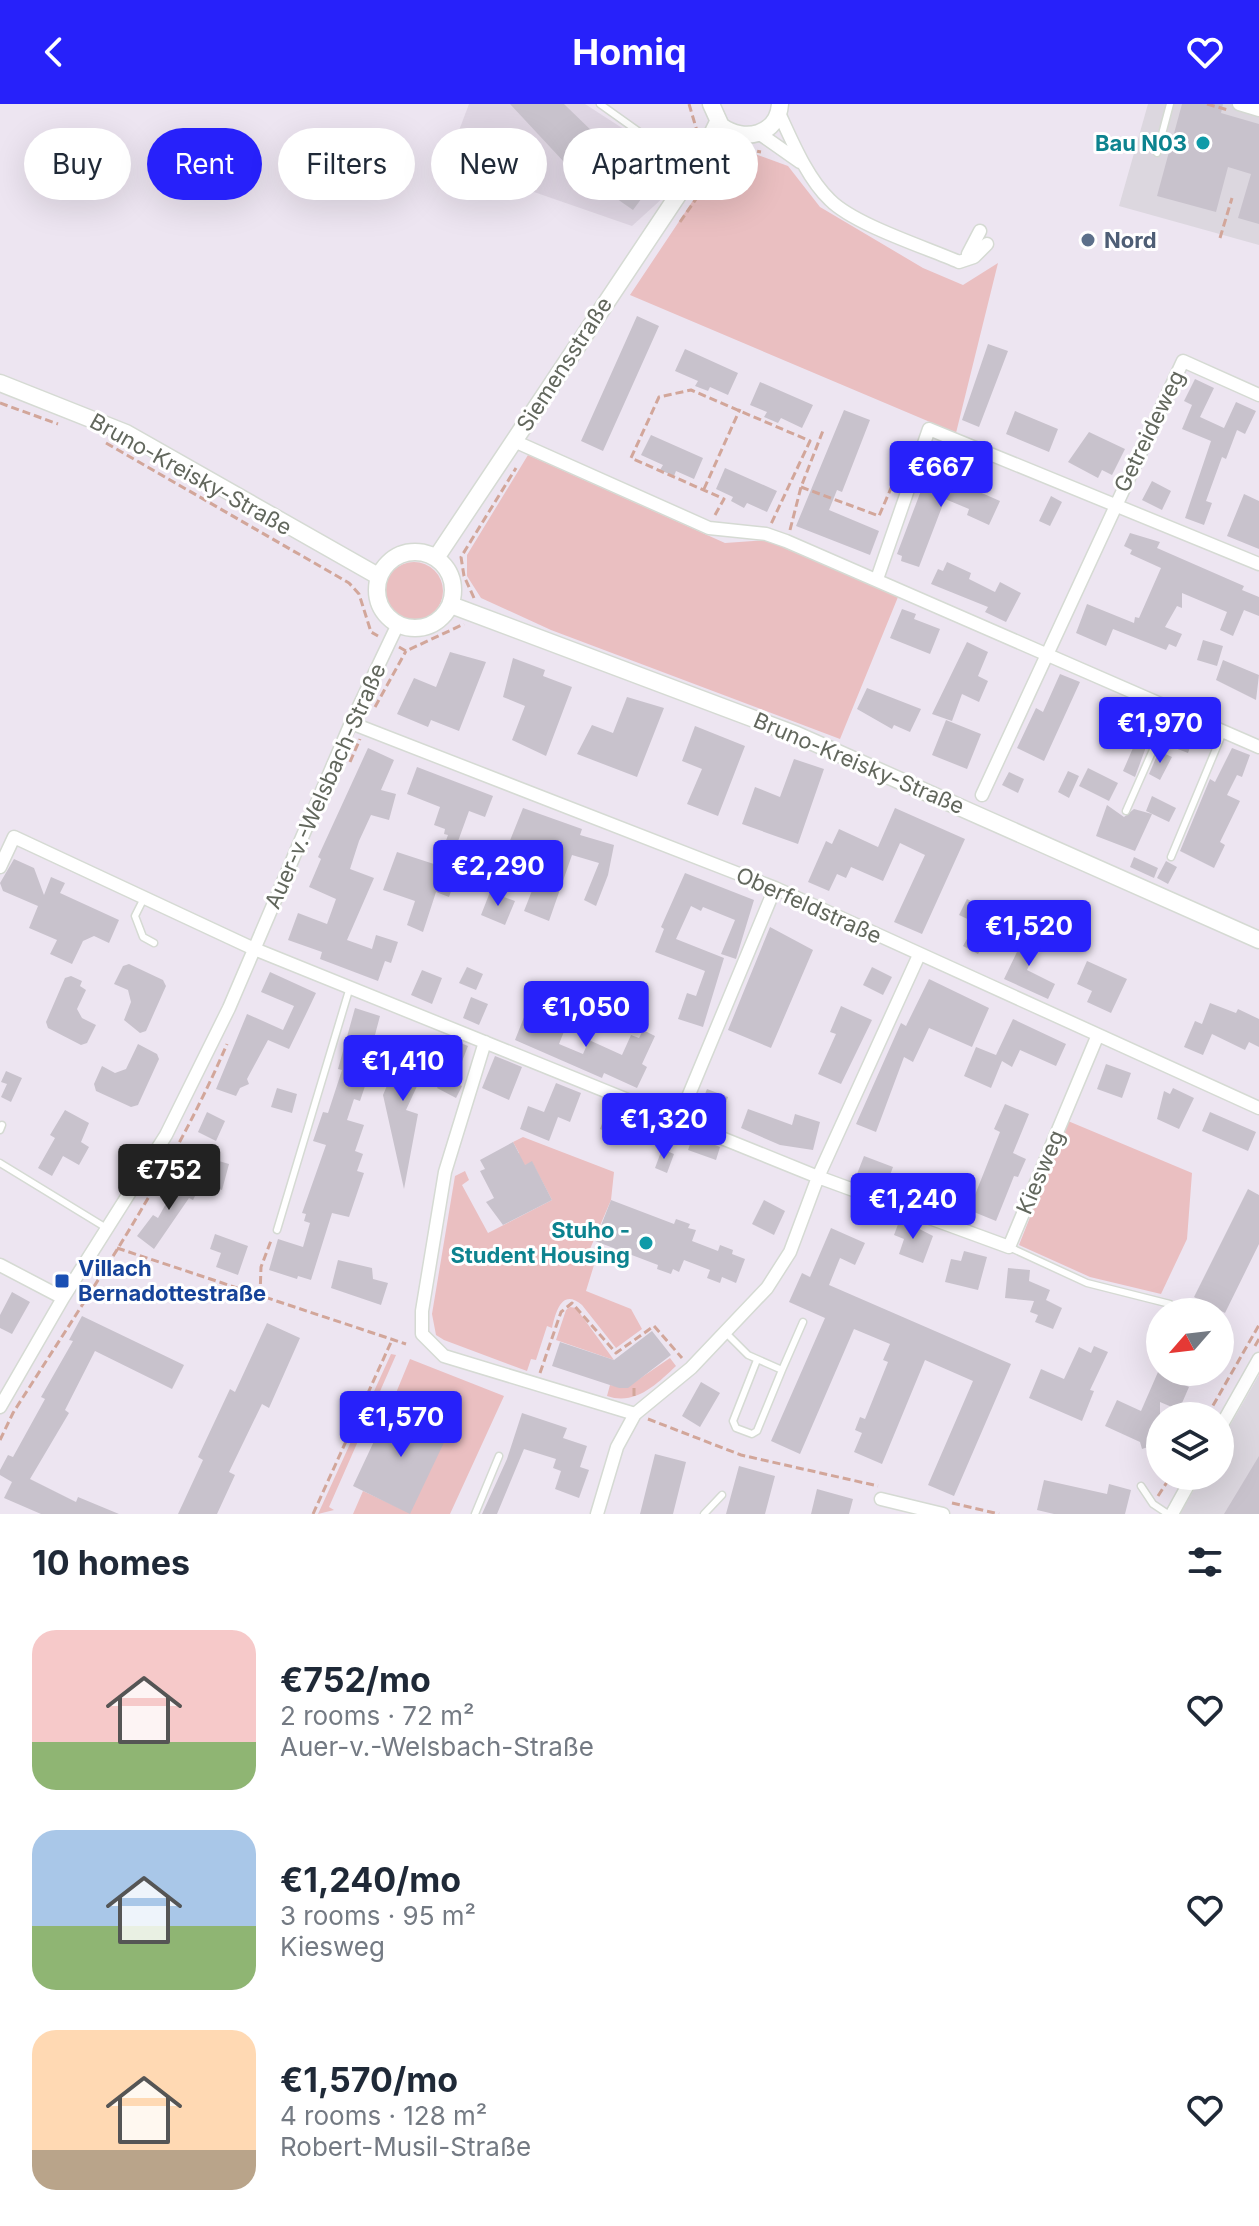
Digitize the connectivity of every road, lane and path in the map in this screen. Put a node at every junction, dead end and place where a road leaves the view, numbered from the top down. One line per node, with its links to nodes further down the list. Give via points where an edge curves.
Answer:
1 (600, 104): 9 (lane)
2 (689, 104): 10 (path)
3 (711, 104): 8 (street)
4 (1170, 104): 14 (lane)
5 (1239, 104): 7 (street)
6 (780, 108): 11 (street); 15 (street, via 792,143)
7 (1259, 110)
8 (722, 126): 11 (street, via 736,134)
9 (634, 128)
10 (695, 128)
11 (760, 134): 15 (street)
12 (758, 151): 13 (path)
13 (762, 152)
14 (1157, 153)
15 (811, 171): 23 (street, via 830,201)
16 (1232, 198): 21 (path)
17 (676, 200): 31 (street, Siemensstraße)
18 (696, 200): 20 (path)
19 (980, 231): 23 (street, via 973,249)
20 (673, 232)
21 (1220, 238)
22 (987, 244): 23 (street)
23 (959, 262)
24 (0, 383): 41 (street, Bruno-Kreisky-Straße, via 126,433)
25 (1259, 395): 35 (street, Getreideweg, via 1183,361)
26 (0, 403): 28 (path)
27 (740, 409): 34 (path); 34 (path, via 691,390 659,397 631,458); 37 (path, via 810,441)
28 (71, 428)
29 (824, 428): 33 (path)
30 (99, 438): 47 (path, via 349,583)
31 (521, 445): 37 (street, via 709,528); 39 (street, Siemensstraße); 43 (path, via 461,557)
32 (902, 463): 33 (path, via 879,516)
33 (801, 487): 38 (path)
34 (703, 490): 36 (path, via 724,499)
35 (1114, 502): 40 (street, Getreideweg); 42 (street, Getreideweg, via 929,429); 50 (street)
36 (714, 516)
37 (766, 534): 38 (street)
38 (786, 541): 42 (street)
39 (436, 558): 41 (street, via 406,553); 44 (street, via 453,584)
40 (1259, 564)
41 (378, 576): 45 (street, via 378,599)
42 (877, 579): 50 (street)
43 (472, 602)
44 (451, 605): 45 (street, via 424,627); 62 (street, Bruno-Kreisky-Straße, via 797,735)
45 (398, 624): 53 (street, Auer-v.-Welsbach-Straße)
46 (463, 624): 49 (path)
47 (376, 635)
48 (400, 648): 49 (path)
49 (406, 651): 52 (path)
50 (1044, 654): 51 (street); 56 (street)
51 (1171, 709): 54 (street); 57 (lane)
52 (371, 714)
53 (351, 723): 60 (street, Oberfeldstraße); 64 (street, Auer-v.-Welsbach-Straße)
54 (1223, 732): 55 (street); 58 (lane)
55 (1259, 747)
56 (982, 795)
57 (1126, 811)
58 (1171, 857)
59 (0, 867): 61 (street, via 14,837)
60 (775, 888): 65 (street, Oberfeldstraße); 70 (street)
61 (144, 898): 63 (lane, via 135,916 143,937); 64 (street)
62 (1259, 940)
63 (154, 943)
64 (252, 948): 66 (street); 73 (street, Auer-v.-Welsbach-Straße, via 229,1008 166,1135)
65 (919, 955): 67 (street, Oberfeldstraße); 72 (street)
66 (350, 987): 68 (street); 74 (lane)
67 (1097, 1037): 69 (street, Oberfeldstraße); 75 (street, Kiesweg)
68 (485, 1042): 70 (street); 90 (street, via 445,1172 422,1334 444,1356)
69 (1259, 1108)
70 (678, 1121): 72 (street)
71 (0, 1163): 73 (lane)
72 (818, 1177): 75 (street); 83 (street, via 790,1252 767,1288)
73 (108, 1229): 79 (street, Auer-v.-Welsbach-Straße)
74 (277, 1230): 78 (path, via 264,1257)
75 (1009, 1247): 80 (lane, via 1087,1283)
76 (117, 1248): 78 (path)
77 (0, 1265): 79 (street)
78 (260, 1296): 84 (path)
79 (63, 1298): 93 (street, Auer-v.-Welsbach-Straße)
80 (1146, 1298)
81 (803, 1322): 89 (lane)
82 (1259, 1325): 91 (path)
83 (725, 1331): 87 (lane); 88 (street)
84 (392, 1340): 85 (path); 101 (path)
85 (406, 1344)
86 (1259, 1359): 92 (street)
87 (757, 1360): 89 (lane); 89 (lane, via 733,1421 736,1428 757,1431)
88 (691, 1368): 90 (path, via 654,1326 616,1353 572,1303 561,1312); 94 (street)
89 (782, 1370)
90 (536, 1384): 94 (street)
91 (1215, 1402)
92 (1234, 1403)
93 (0, 1407)
94 (635, 1414): 98 (path, via 741,1455); 103 (street, via 617,1447)
95 (499, 1456): 102 (lane)
96 (1141, 1486): 106 (lane, via 1153,1504)
97 (1185, 1490): 106 (street)
98 (882, 1493): 100 (street)
99 (722, 1495): 104 (lane)
100 (942, 1507): 105 (path)
101 (313, 1514)
102 (475, 1514)
103 (597, 1514)
104 (704, 1514)
105 (999, 1514)
106 (1170, 1514)

